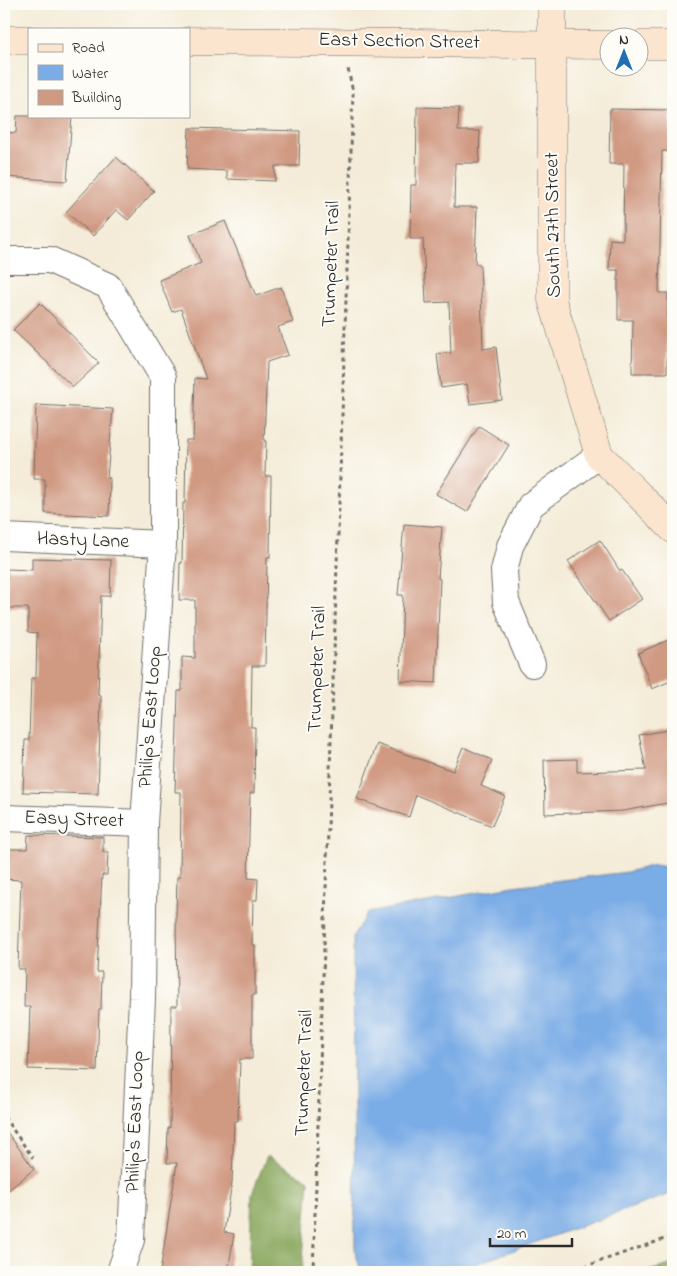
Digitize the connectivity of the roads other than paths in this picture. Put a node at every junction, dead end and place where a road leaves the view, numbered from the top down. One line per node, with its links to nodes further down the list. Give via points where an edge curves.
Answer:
1 (552, 4): 5 (street, South 27th Street)
2 (4, 40): 3 (street)
3 (28, 40)
4 (190, 41): 5 (street, East Section Street)
5 (552, 44): 6 (street, East Section Street); 10 (street, South 27th Street, via 552,300)
6 (600, 45)
7 (650, 45): 8 (street)
8 (673, 45)
9 (4, 260): 13 (street, Philip's East Loop, via 50,260 108,286 163,377)
10 (599, 455): 11 (street, South 27th Street); 14 (street, via 530,505 510,546 504,571 506,602)
11 (673, 529)
12 (4, 537): 13 (street, Hasty Lane)
13 (163, 544): 16 (street, Philip's East Loop)
14 (532, 664)
15 (4, 818): 16 (street, Easy Street)
16 (144, 823): 17 (street, Philip's East Loop, via 142,998 131,1240)
17 (120, 1272)

